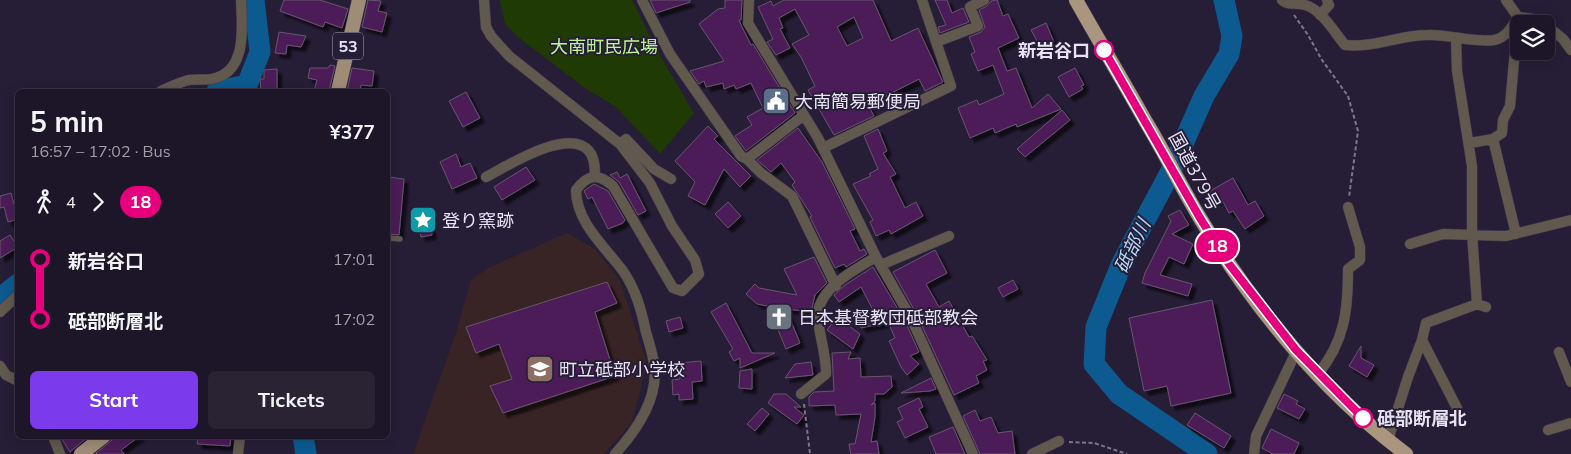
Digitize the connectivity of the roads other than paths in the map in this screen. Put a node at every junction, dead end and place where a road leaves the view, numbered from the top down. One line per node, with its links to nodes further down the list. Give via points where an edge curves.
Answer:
1 (241, 0): 20 (street, via 242,31 238,56 232,66 212,79 187,80)
2 (359, 0): 21 (main road, 53)
3 (484, 0): 25 (street, via 490,36 509,56)
4 (642, 0): 27 (street, via 670,54 741,156)
5 (749, 0): 22 (street, via 748,23)
6 (922, 0): 17 (street)
7 (984, 0): 17 (street, via 970,7 978,26)
8 (1076, 0): 44 (highway, 国道379号, via 1229,264)
9 (1328, 0): 12 (street, via 1329,5)
10 (1506, 0): 13 (street)
11 (1283, 2): 12 (street, via 1306,5)
12 (1320, 15): 16 (street, via 1345,45 1363,47 1430,34)
13 (1517, 15)
14 (1510, 30): 16 (street, via 1495,40)
15 (1555, 32): 18 (street)
16 (1456, 38): 24 (street, via 1463,122)
17 (936, 42): 26 (street, via 951,86)
18 (1571, 50)
19 (1514, 60): 23 (street, via 1510,106 1502,133)
20 (166, 89)
21 (338, 89)
22 (804, 115): 26 (street); 27 (street)
23 (1493, 139): 24 (street); 34 (street)
24 (1470, 143): 33 (street)
25 (620, 144): 29 (street, via 650,182 672,226 696,260 699,274 692,283 682,291 673,288 613,186); 30 (street, via 626,139 654,168)
26 (823, 148): 39 (street)
27 (747, 159): 40 (street, via 760,173 792,196)
28 (486, 177): 29 (street, via 540,148 569,144 581,145 590,152)
29 (596, 177): 62 (street, via 582,182 576,190 576,201 599,244 635,290 654,366 653,390 644,413 630,438)
30 (671, 179)
31 (1348, 207): 47 (street, via 1360,247 1360,260 1348,269 1345,322 1332,357)
32 (1571, 220): 34 (street)
33 (1472, 233): 34 (street); 38 (street, via 1443,234); 43 (street, via 1482,305 1426,323)
34 (1516, 234)
35 (950, 236): 39 (street)
36 (390, 238): 37 (lane)
37 (400, 239)
38 (1410, 244)
39 (879, 261): 40 (street, via 853,270); 63 (street, via 910,318)
40 (836, 286): 50 (street, via 826,294 818,312 826,374)
41 (15, 298): 42 (street)
42 (0, 312)
43 (1422, 340): 51 (street); 57 (street)
44 (1296, 350): 47 (highway, 国道379号); 65 (street, via 1256,436)
45 (1559, 352): 49 (street)
46 (0, 366): 48 (street, via 6,375)
47 (1318, 374): 57 (highway, 国道379号)
48 (15, 380)
49 (1571, 382)
50 (801, 394)
51 (1457, 408)
52 (1571, 424): 53 (street)
53 (1548, 430)
54 (55, 439): 59 (street)
55 (100, 439): 60 (main road)
56 (240, 439): 61 (street)
57 (1388, 440): 66 (highway, 国道379号)
58 (1060, 441): 64 (street)
59 (60, 454)
60 (82, 454)
61 (238, 454)
62 (615, 454)
63 (973, 454)
64 (1032, 454)
65 (1254, 454)
66 (1406, 454)

